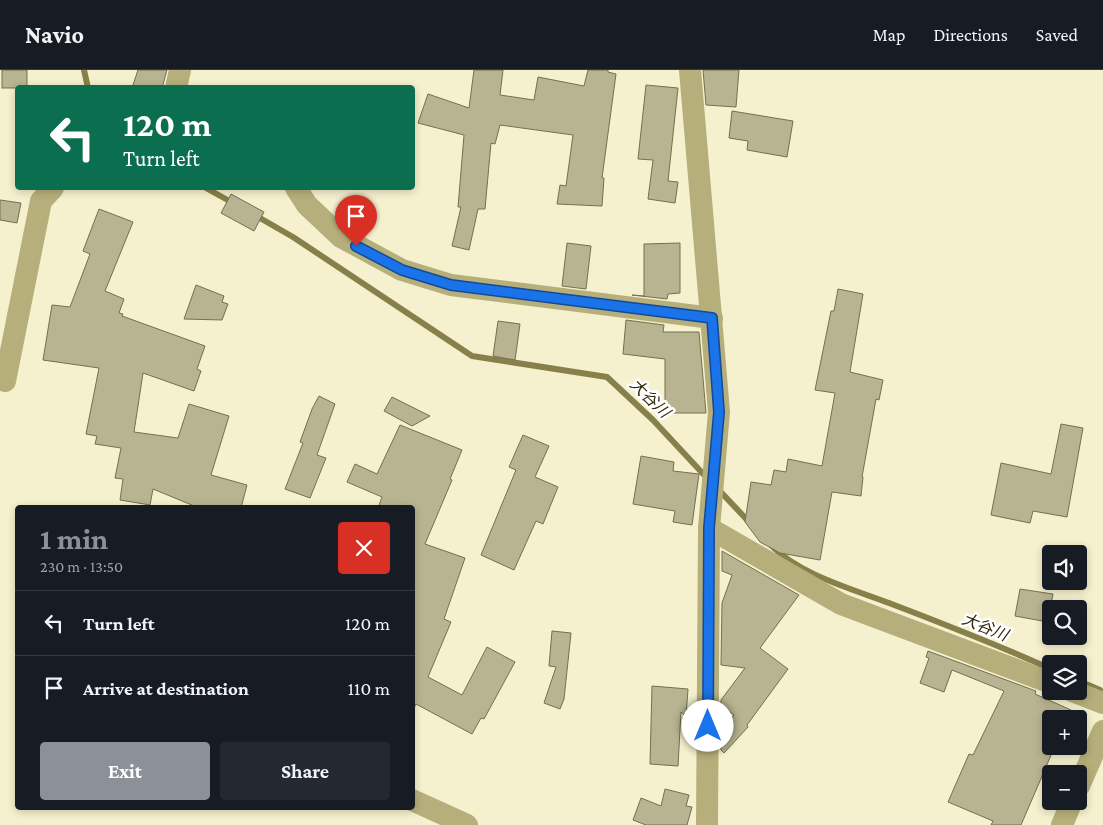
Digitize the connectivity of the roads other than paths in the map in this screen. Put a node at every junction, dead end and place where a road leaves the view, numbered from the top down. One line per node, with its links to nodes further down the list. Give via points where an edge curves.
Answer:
1 (180, 70): 3 (street)
2 (690, 70): 6 (street)
3 (177, 85)
4 (51, 190): 7 (street, via 40,201)
5 (297, 190): 6 (street, via 307,205 341,237 402,270 451,285)
6 (712, 318): 8 (street, via 719,412)
7 (5, 381)
8 (709, 528): 9 (street, via 840,604); 17 (street)
9 (1042, 681)
10 (1087, 694): 11 (street)
11 (1101, 696)
12 (1103, 731): 13 (street)
13 (1087, 768)
14 (415, 801): 16 (street)
15 (1068, 810): 18 (street)
16 (467, 825)
17 (707, 825)
18 (1062, 825)

